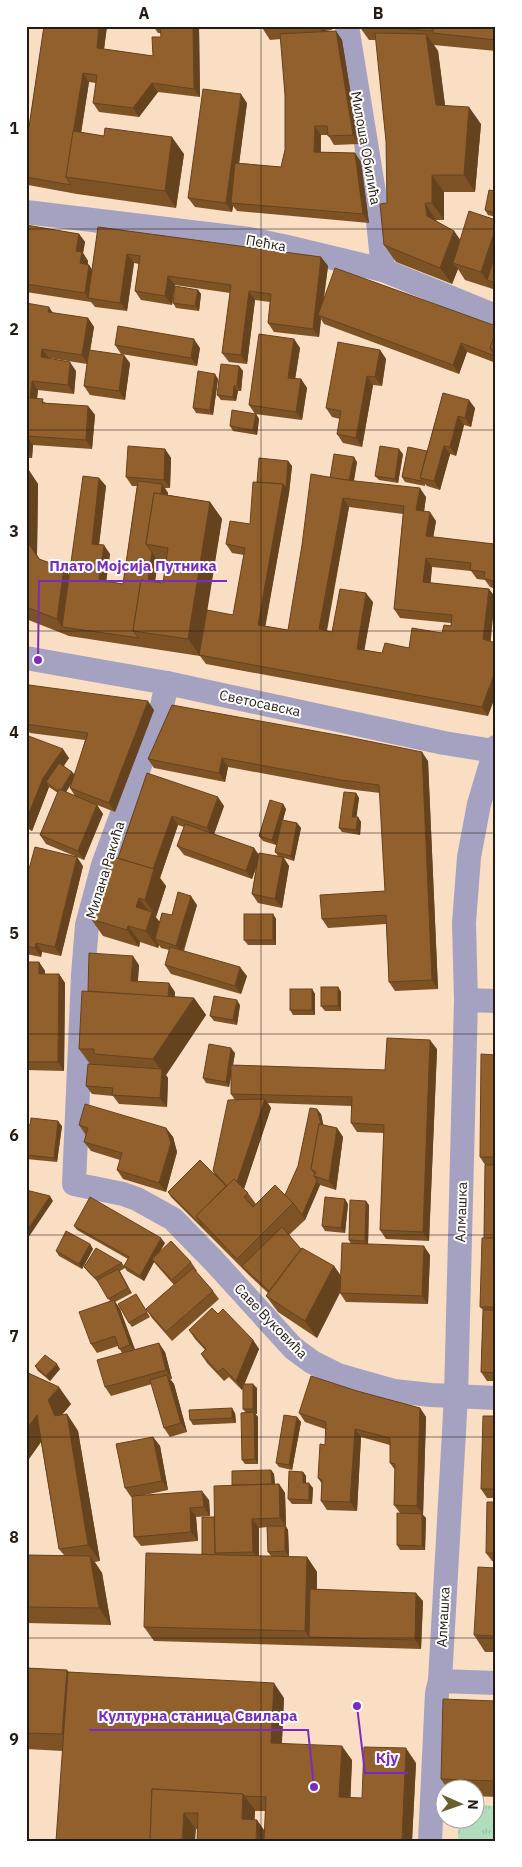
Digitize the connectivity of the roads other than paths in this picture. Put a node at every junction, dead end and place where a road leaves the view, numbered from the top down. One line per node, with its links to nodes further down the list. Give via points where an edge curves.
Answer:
1 (347, 26): 3 (street, Милоша Обилића, via 377,211)
2 (26, 212): 3 (street, Пећка, via 249,239)
3 (383, 270): 4 (street, Пећка)
4 (496, 316)
5 (26, 658): 6 (street, Светосавска)
6 (167, 683): 7 (street, Светосавска, via 444,743); 10 (street, Милана Ракића, via 162,706 103,866 87,925)
7 (495, 749): 8 (street, Алмашка, via 479,804 469,857 464,923)
8 (466, 1000): 9 (street); 11 (street, Алмашка)
9 (496, 1001)
10 (74, 1184): 11 (street, Саве Вуковића, via 130,1196 173,1219 293,1348 312,1362 338,1375 394,1391)
11 (456, 1396): 12 (street, Саве Вуковића); 13 (street, Алмашка)
12 (496, 1398)
13 (440, 1681): 14 (street); 15 (street, Алмашка)
14 (496, 1683)
15 (430, 1841)

